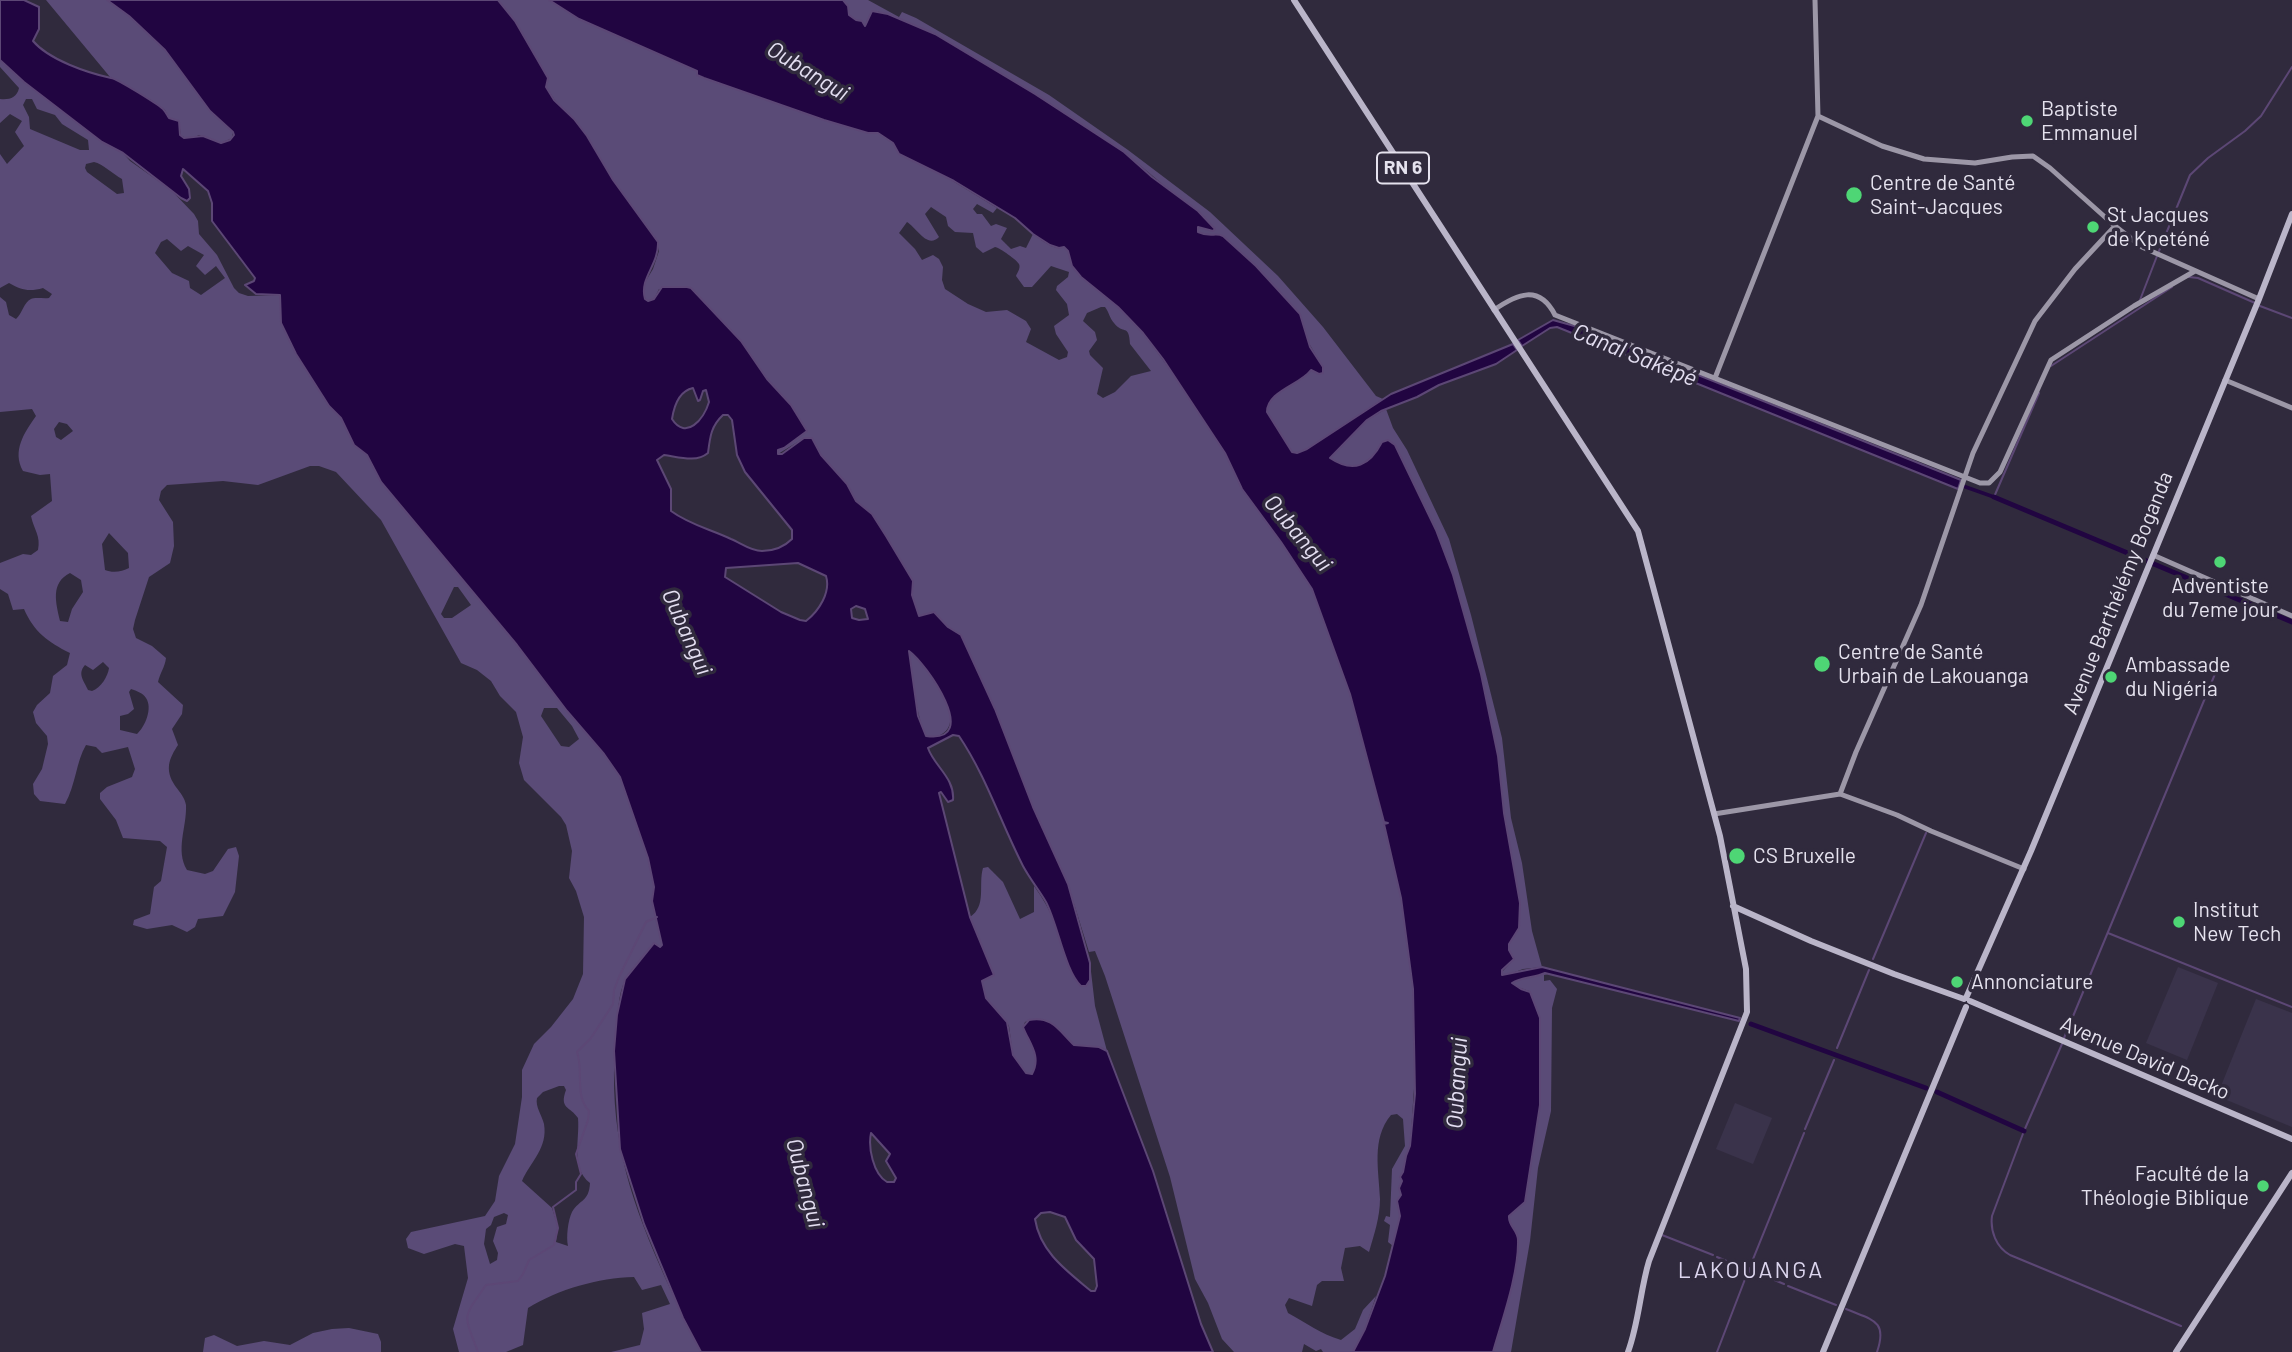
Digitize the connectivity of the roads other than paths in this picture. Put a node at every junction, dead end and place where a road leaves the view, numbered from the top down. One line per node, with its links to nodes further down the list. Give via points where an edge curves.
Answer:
1 (1294, 0): 8 (main road, RN 6)
2 (1815, 0): 3 (street)
3 (1818, 116): 5 (street, via 1882,146 1924,159 1975,163 2033,156); 9 (street)
4 (2292, 214): 7 (main road, Avenue Barthélémy Boganda)
5 (2115, 226): 6 (street, via 2142,247); 12 (street, via 2035,321)
6 (2195, 271): 7 (street); 12 (street, via 2051,360 1996,478 1980,483)
7 (2258, 302): 10 (main road, Avenue Barthélémy Boganda)
8 (1494, 310): 9 (street, via 1513,297 1535,295 1555,315); 16 (main road, RN 6, via 1638,531)
9 (1714, 378): 12 (street)
10 (2225, 380): 11 (street); 13 (main road, Avenue Barthélémy Boganda)
11 (2292, 408)
12 (1964, 478): 15 (street, via 1921,605)
13 (2151, 559): 14 (street); 17 (main road, Avenue Barthélémy Boganda)
14 (2292, 616)
15 (1840, 794): 16 (street); 17 (street)
16 (1714, 814): 18 (main road, RN 6)
17 (2024, 869): 21 (main road, Avenue Barthélémy Boganda)
18 (1733, 906): 19 (main road, Avenue David Dacko); 20 (main road, RN 6)
19 (1752, 916): 20 (main road); 21 (main road, Avenue David Dacko)
20 (1737, 925): 24 (main road, RN 6, via 1746,969 1747,1013 1649,1261 1639,1321)
21 (1966, 1002): 22 (main road, Avenue David Dacko); 25 (main road, Avenue Barthélémy Boganda)
22 (2292, 1139)
23 (2292, 1173): 26 (main road)
24 (1628, 1352)
25 (1823, 1352)
26 (2176, 1352)

